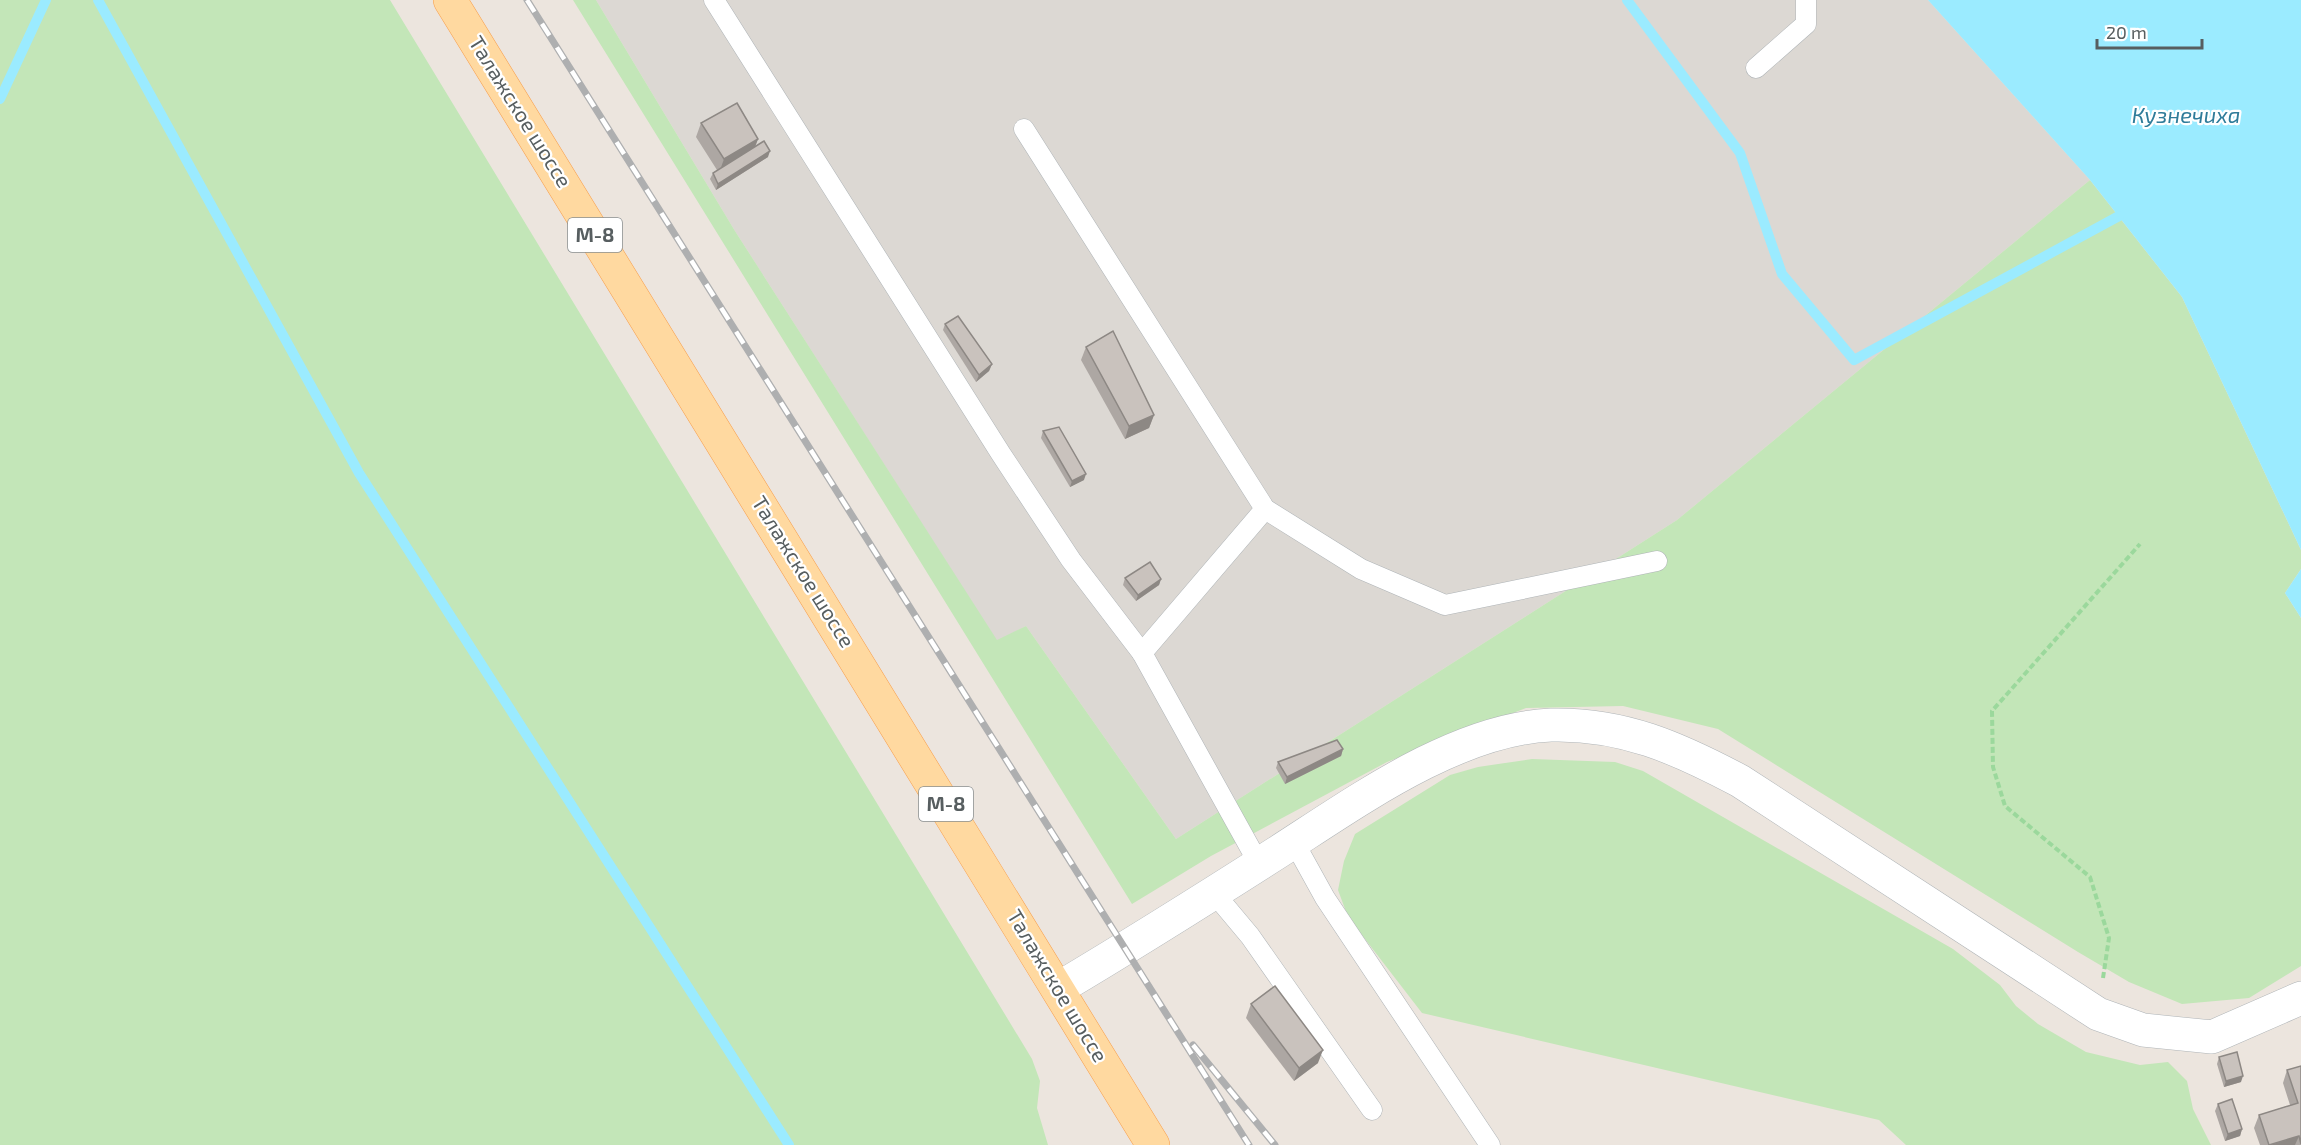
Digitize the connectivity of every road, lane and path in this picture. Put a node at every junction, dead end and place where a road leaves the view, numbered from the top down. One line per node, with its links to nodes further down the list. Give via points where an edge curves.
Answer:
1 (450, 0): 13 (main road, Талажское шоссе / М-8)
2 (714, 0): 9 (lane, via 1026,492 1071,560)
3 (1806, 0): 4 (lane, via 1806,24)
4 (1756, 68)
5 (1024, 129): 6 (lane)
6 (1265, 509): 8 (lane, via 1361,569 1445,605); 9 (lane)
7 (2140, 544): 15 (path, via 1992,711 1993,767 2005,807 2090,877 2109,938)
8 (1657, 561)
9 (1142, 653): 11 (lane)
10 (1294, 842): 11 (street); 15 (street, via 1380,787 1482,737 1551,725 1622,731 1657,740 1740,781); 18 (lane, via 1325,898)
11 (1259, 864): 12 (street)
12 (1214, 893): 13 (street); 16 (lane, via 1250,936)
13 (1059, 988): 17 (main road, Талажское шоссе / М-8)
14 (2301, 998): 15 (street, via 2212,1038 2143,1030)
15 (2098, 1014)
16 (1372, 1110)
17 (1153, 1145)
18 (1490, 1145)

